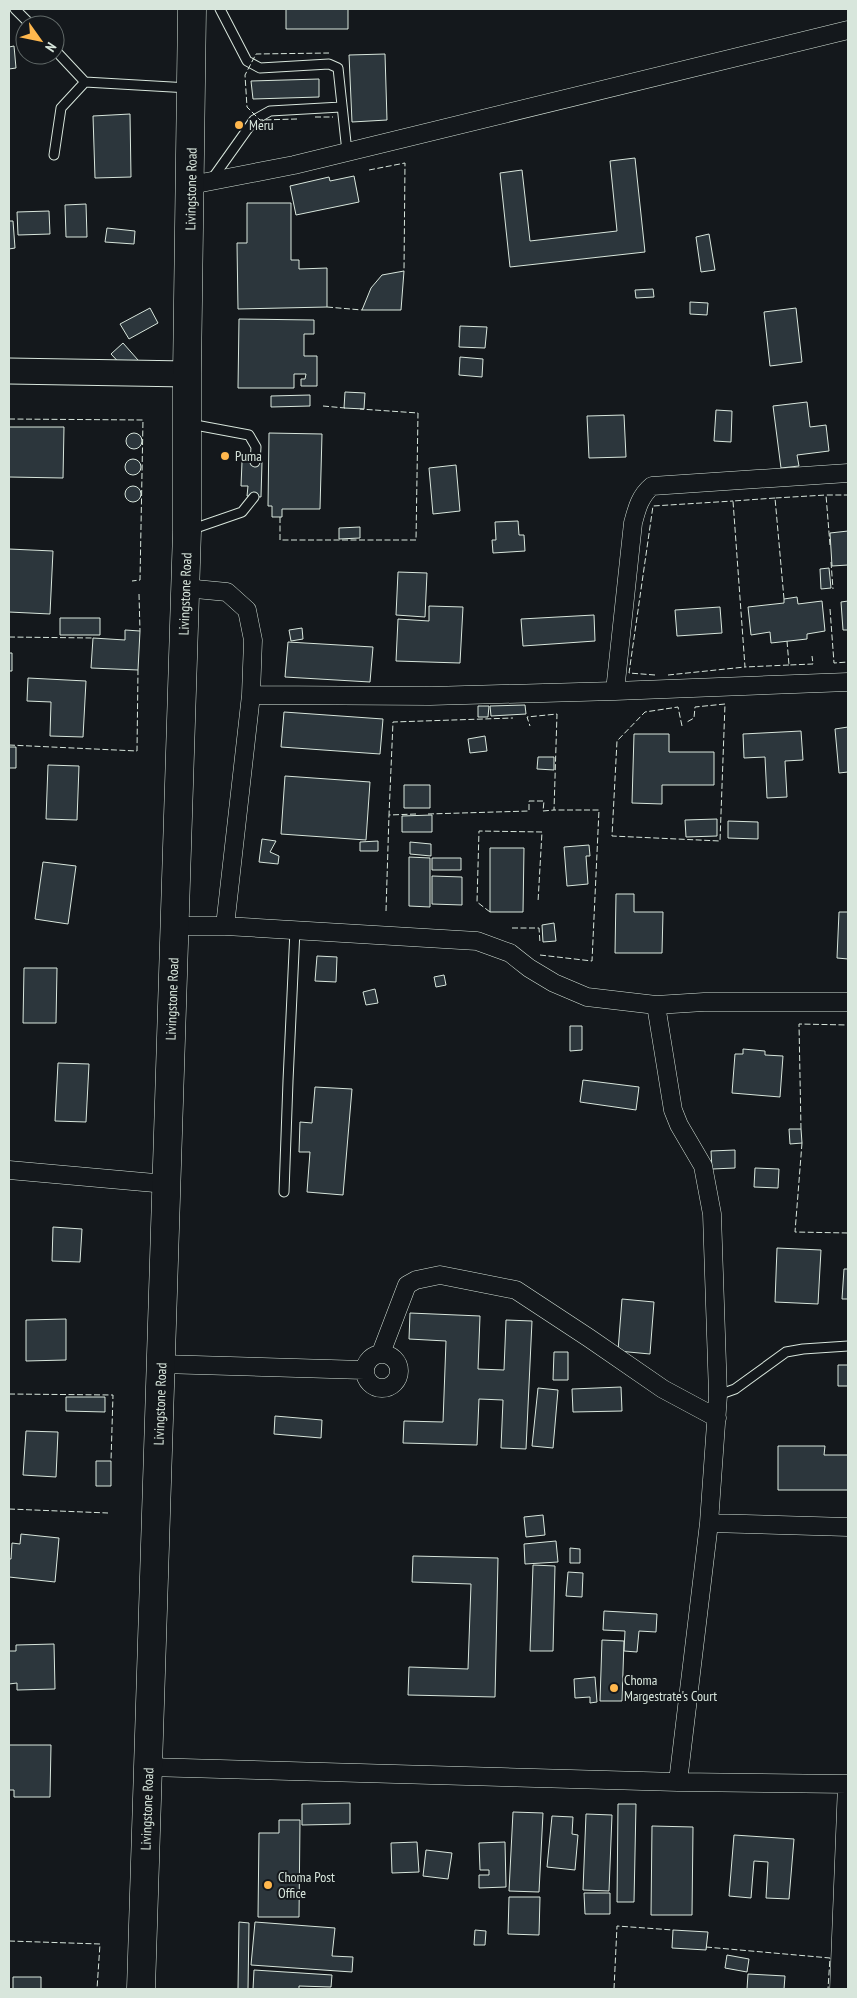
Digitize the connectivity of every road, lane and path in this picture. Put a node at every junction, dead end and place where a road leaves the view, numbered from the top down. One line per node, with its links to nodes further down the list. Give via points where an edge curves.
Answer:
1 (192, 9): 6 (highway, Livingstone Road)
2 (220, 9): 7 (lane, via 242,54 260,68 329,64 338,68)
3 (848, 30): 8 (street)
4 (65, 61): 5 (lane)
5 (85, 82): 6 (lane); 9 (lane, via 61,108)
6 (192, 88): 10 (highway, Livingstone Road)
7 (341, 107): 8 (lane); 10 (lane, via 262,114)
8 (347, 152): 10 (street)
9 (54, 155)
10 (200, 183): 12 (highway, Livingstone Road)
11 (9, 371): 12 (street)
12 (187, 374): 13 (highway, Livingstone Road)
13 (187, 424): 14 (lane, via 249,435 256,447); 17 (highway, Livingstone Road)
14 (255, 462)
15 (848, 474): 20 (street, via 652,486 644,492 633,523)
16 (254, 496): 17 (lane, via 242,512)
17 (187, 531): 18 (highway, Livingstone Road)
18 (185, 588): 21 (street, via 226,592 247,610 253,640); 22 (highway, Livingstone Road)
19 (848, 682): 20 (street)
20 (616, 691): 21 (street, via 430,696)
21 (251, 695): 23 (street)
22 (174, 926): 23 (street); 28 (highway, Livingstone Road)
23 (225, 926): 24 (street)
24 (295, 930): 26 (street, via 477,941 510,953 554,983 587,998); 29 (lane)
25 (848, 1002): 26 (street)
26 (656, 1005): 34 (street, via 673,1110 703,1166 708,1187 712,1214)
27 (9, 1170): 28 (street)
28 (166, 1184): 32 (highway, Livingstone Road)
29 (284, 1192)
30 (848, 1346): 34 (lane, via 786,1352 735,1388)
31 (381, 1353): 33 (street, via 369,1358); 33 (street, via 397,1361 400,1371 397,1380 382,1389 366,1379); 35 (street, via 407,1285 440,1275 497,1286 516,1290 663,1390)
32 (161, 1364): 33 (street); 38 (highway, Livingstone Road)
33 (364, 1370)
34 (718, 1395): 35 (street)
35 (717, 1418): 36 (street)
36 (709, 1523): 37 (street); 39 (street)
37 (848, 1528)
38 (148, 1767): 39 (street); 40 (highway, Livingstone Road)
39 (678, 1782): 41 (street, via 847,1784)
40 (141, 1989)
41 (839, 1989)

